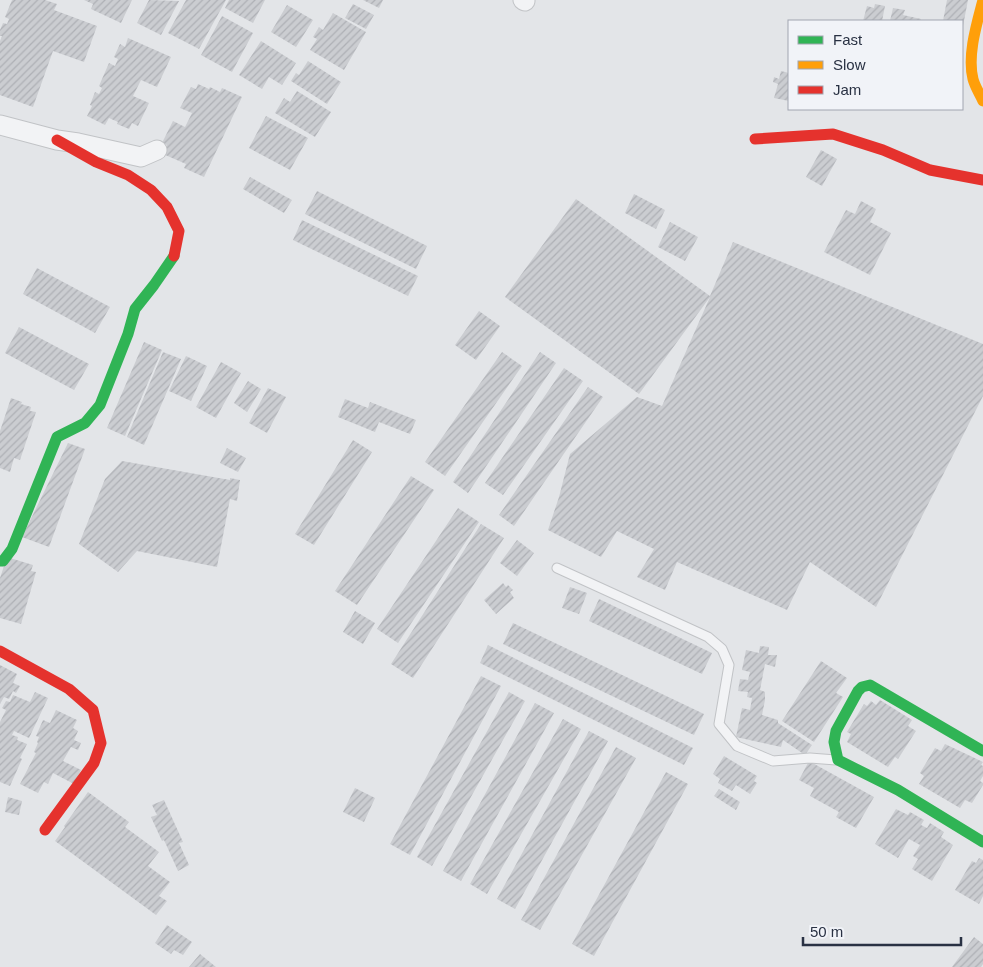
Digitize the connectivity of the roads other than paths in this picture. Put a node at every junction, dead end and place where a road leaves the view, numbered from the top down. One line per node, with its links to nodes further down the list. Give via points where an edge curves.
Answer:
1 (983, 0): 2 (street, via 971,67)
2 (983, 101)
3 (0, 125): 5 (street)
4 (755, 139): 7 (street, via 833,134 930,170)
5 (57, 140): 6 (street, via 141,157); 8 (street, via 151,190 167,208 179,231 174,255 135,309 100,405 84,423 57,437 12,549)
6 (156, 150)
7 (983, 180)
8 (0, 561)
9 (557, 568): 12 (lane, via 708,637 722,650 729,665 719,724 737,746 773,761)
10 (0, 651): 13 (street, via 69,689 94,710 101,743 94,763)
11 (983, 751): 12 (street, via 870,685 858,691 836,731 834,742)
12 (838, 760): 14 (street, via 898,790)
13 (45, 830)
14 (983, 842)

